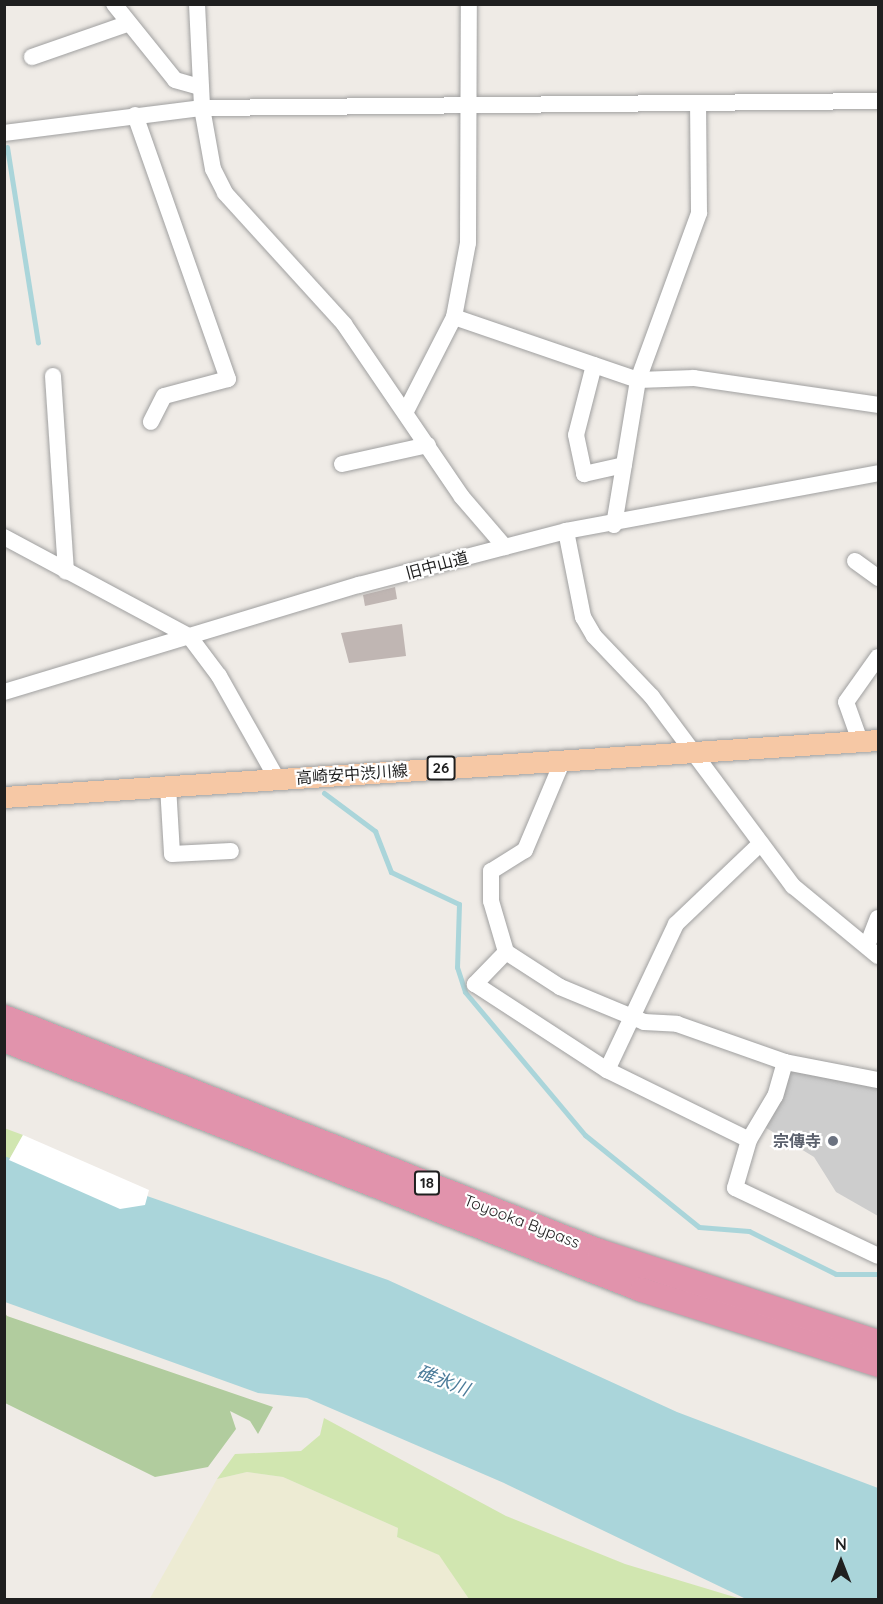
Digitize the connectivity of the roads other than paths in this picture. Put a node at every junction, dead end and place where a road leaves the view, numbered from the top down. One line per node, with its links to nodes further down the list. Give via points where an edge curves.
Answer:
1 (114, 4): 4 (street)
2 (197, 4): 6 (street)
3 (469, 4): 9 (street)
4 (127, 24): 5 (street); 6 (street, via 175,80)
5 (32, 57)
6 (200, 87): 10 (street)
7 (879, 101): 8 (street)
8 (698, 104): 9 (street); 16 (street, via 699,213)
9 (470, 105): 10 (street); 13 (street, via 468,243)
10 (202, 108): 11 (street); 18 (street, via 213,169 225,193 344,324)
11 (135, 115): 12 (street); 19 (street, via 228,379 164,396)
12 (4, 133)
13 (454, 317): 14 (street); 18 (street)
14 (594, 365): 16 (street); 22 (street, via 576,435 584,474)
15 (53, 376): 29 (street)
16 (638, 380): 17 (street, via 694,378); 22 (street)
17 (879, 405)
18 (406, 411): 20 (street)
19 (152, 422)
20 (428, 445): 21 (street); 27 (street)
21 (342, 464)
22 (624, 465): 24 (street)
23 (879, 473): 24 (street, 旧中山道)
24 (614, 525): 25 (street, 旧中山道)
25 (566, 531): 27 (street, 旧中山道); 35 (street, via 583,617 652,697)
26 (4, 537): 29 (street)
27 (505, 547): 31 (street, 旧中山道)
28 (855, 561): 30 (street)
29 (66, 572): 31 (street)
30 (879, 578)
31 (189, 636): 33 (street, 旧中山道); 37 (street, via 219,676)
32 (879, 657): 34 (street, via 846,702)
33 (4, 692)
34 (869, 741): 35 (main road, 高崎安中渋川線 / 26)
35 (689, 753): 36 (main road, 高崎安中渋川線 / 26); 40 (street)
36 (563, 760): 37 (main road, 高崎安中渋川線 / 26); 44 (street, via 525,850 491,871 491,901)
37 (277, 779): 38 (main road, 高崎安中渋川線 / 26)
38 (168, 786): 39 (main road, 高崎安中渋川線 / 26); 41 (street, via 171,854)
39 (4, 797)
40 (761, 843): 43 (street, via 793,886); 46 (street, via 676,924)
41 (231, 851)
42 (879, 918): 43 (street)
43 (873, 951)
44 (506, 952): 46 (street, via 560,987); 49 (street, via 475,984)
45 (4, 1017): 53 (highway, Toyooka Bypass / 18, via 599,1251)
46 (636, 1017): 48 (street, via 721,1035); 49 (street)
47 (4, 1040): 54 (highway, Toyooka Bypass / 18, via 642,1290)
48 (785, 1062): 50 (street); 51 (street, via 775,1096)
49 (607, 1070): 51 (street)
50 (879, 1080)
51 (749, 1140): 52 (street, via 735,1188)
52 (879, 1256)
53 (879, 1342)
54 (879, 1365)

